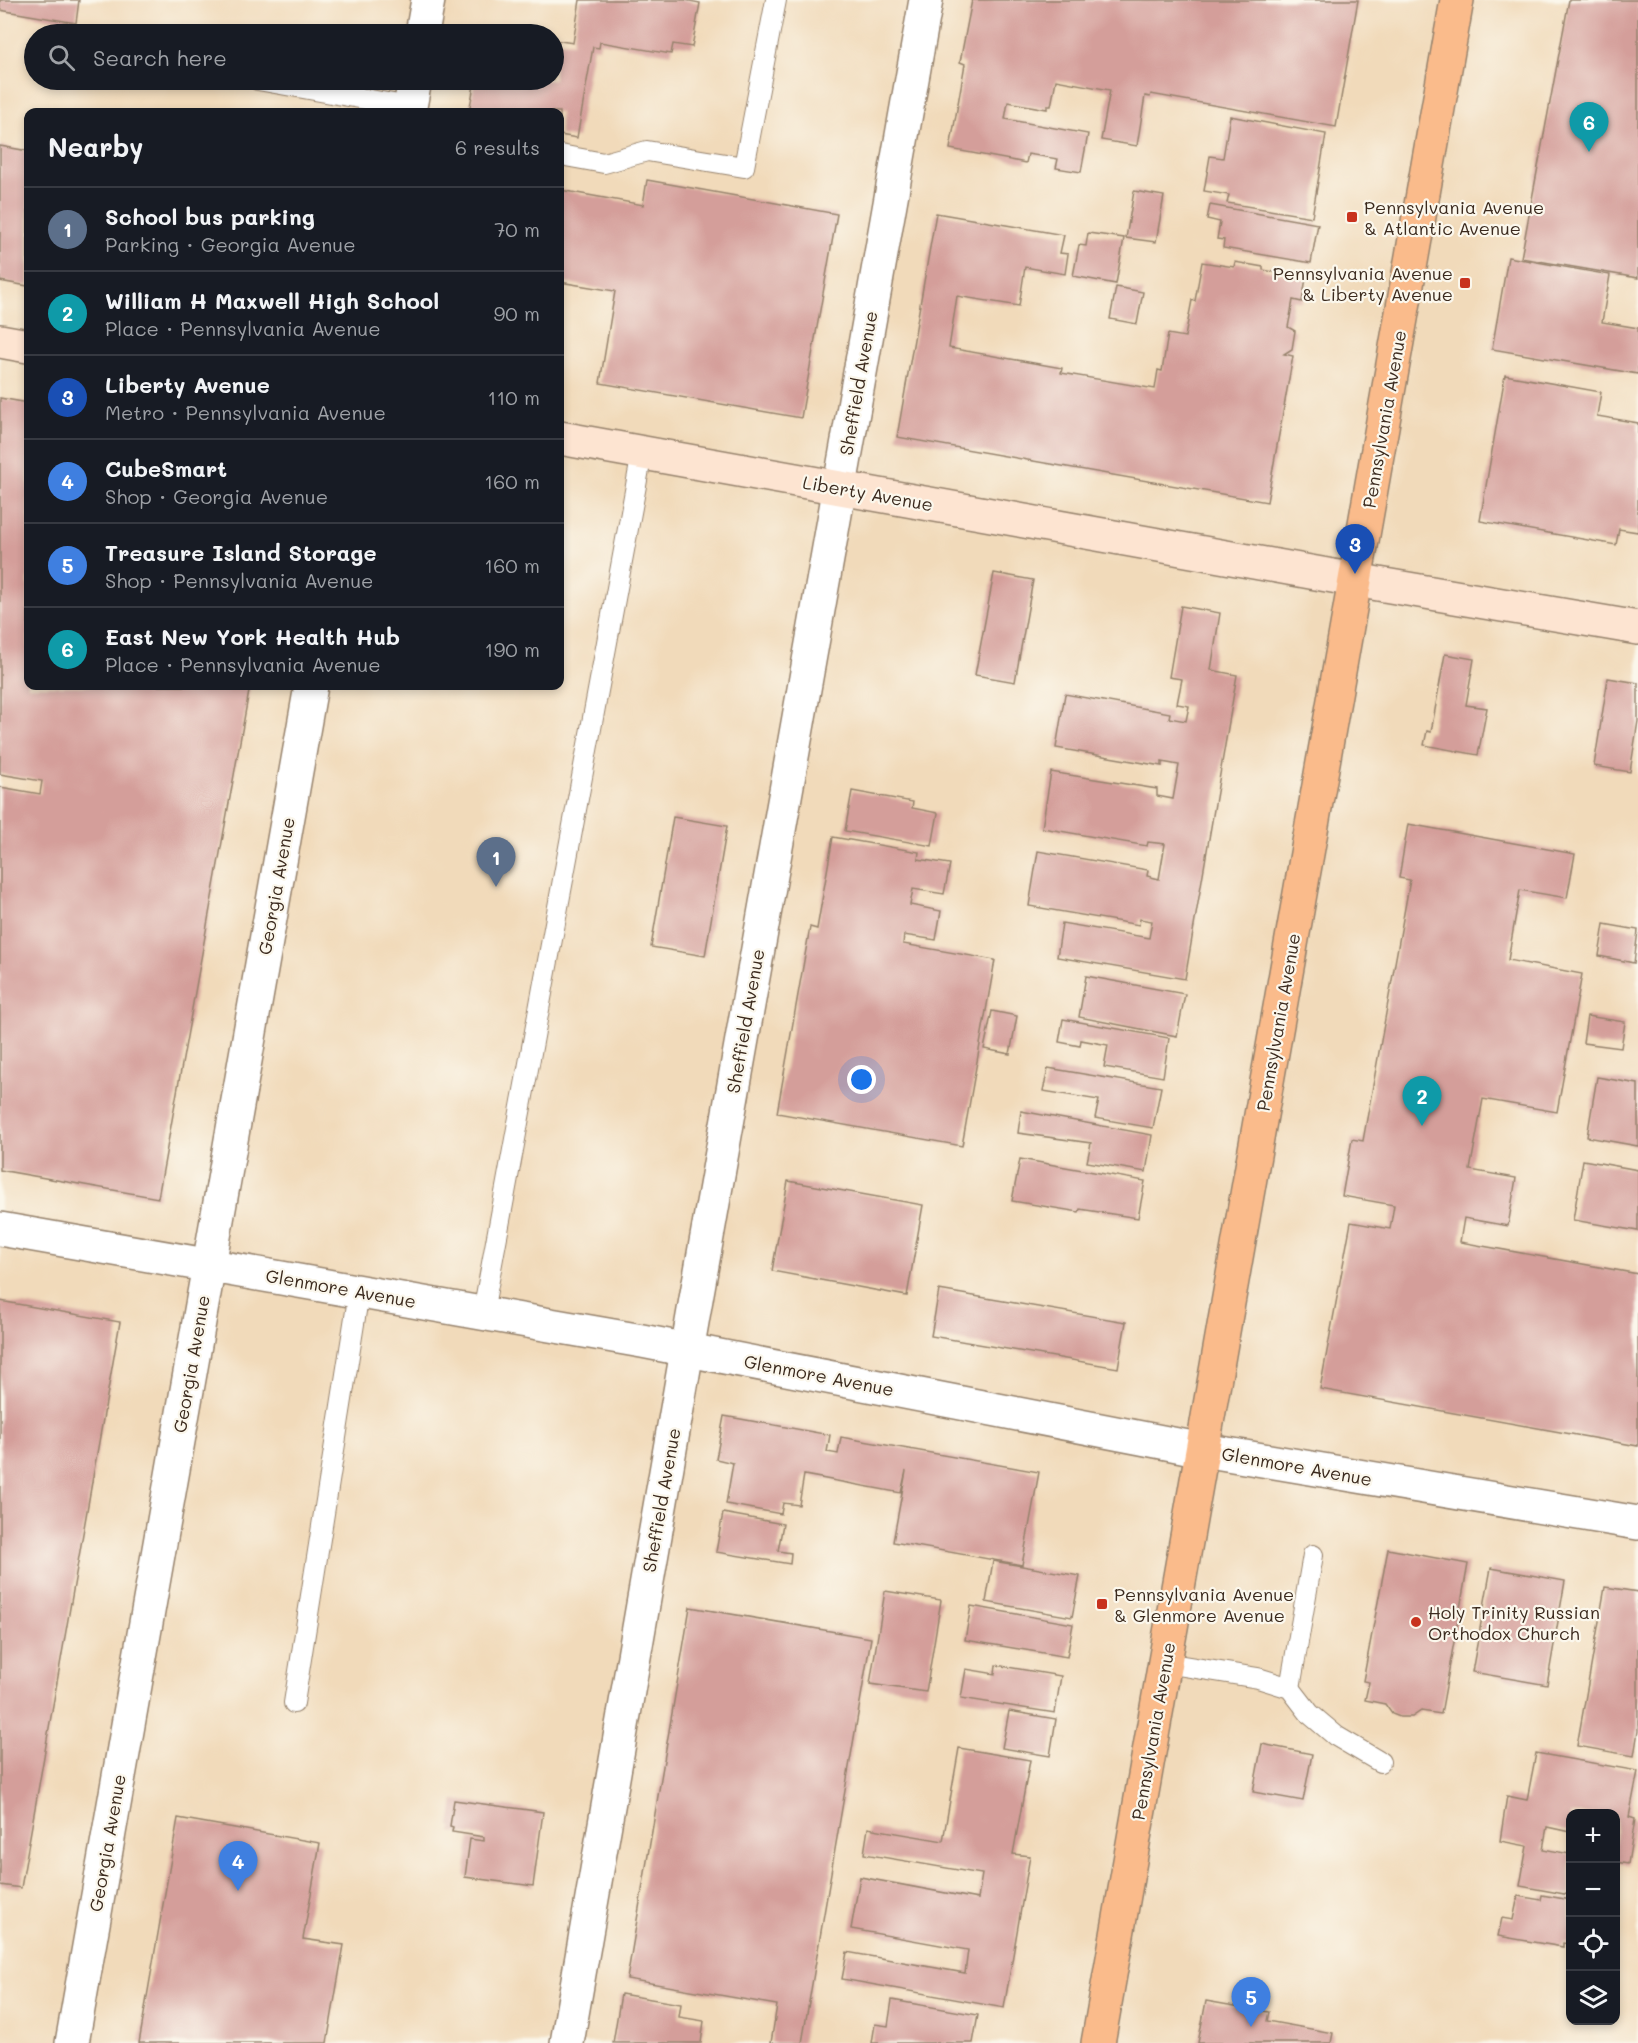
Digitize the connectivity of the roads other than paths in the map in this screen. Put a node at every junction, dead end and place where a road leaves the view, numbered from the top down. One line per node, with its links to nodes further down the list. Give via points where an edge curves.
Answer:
1 (428, 0): 5 (street)
2 (776, 0): 8 (lane, via 744,167 647,151 604,163)
3 (926, 0): 13 (street, Sheffield Avenue)
4 (1457, 0): 14 (main road, Pennsylvania Avenue)
5 (424, 24)
6 (334, 90): 7 (lane)
7 (411, 100)
8 (564, 156)
9 (0, 341): 10 (street)
10 (24, 345)
11 (564, 439): 12 (street, Liberty Avenue)
12 (642, 453): 13 (street, Liberty Avenue); 20 (lane)
13 (838, 487): 14 (street, Liberty Avenue); 21 (street, Sheffield Avenue)
14 (1355, 580): 15 (street, Liberty Avenue); 22 (main road, Pennsylvania Avenue)
15 (1638, 628)
16 (310, 690): 18 (street, Georgia Avenue)
17 (0, 1229): 18 (street, Glenmore Avenue)
18 (209, 1265): 19 (street, Glenmore Avenue); 29 (street, Georgia Avenue)
19 (359, 1292): 20 (street, Glenmore Avenue); 27 (lane)
20 (483, 1312): 21 (street, Glenmore Avenue)
21 (687, 1350): 22 (street, Glenmore Avenue); 30 (street, Sheffield Avenue)
22 (1203, 1450): 23 (street, Glenmore Avenue); 25 (main road, Pennsylvania Avenue)
23 (1638, 1523)
24 (1313, 1555): 26 (lane)
25 (1165, 1663): 26 (lane, via 1258,1678); 31 (main road, Pennsylvania Avenue)
26 (1290, 1688): 28 (lane, via 1327,1729)
27 (294, 1703)
28 (1380, 1762)
29 (72, 2043)
30 (567, 2043)
31 (1098, 2043)

